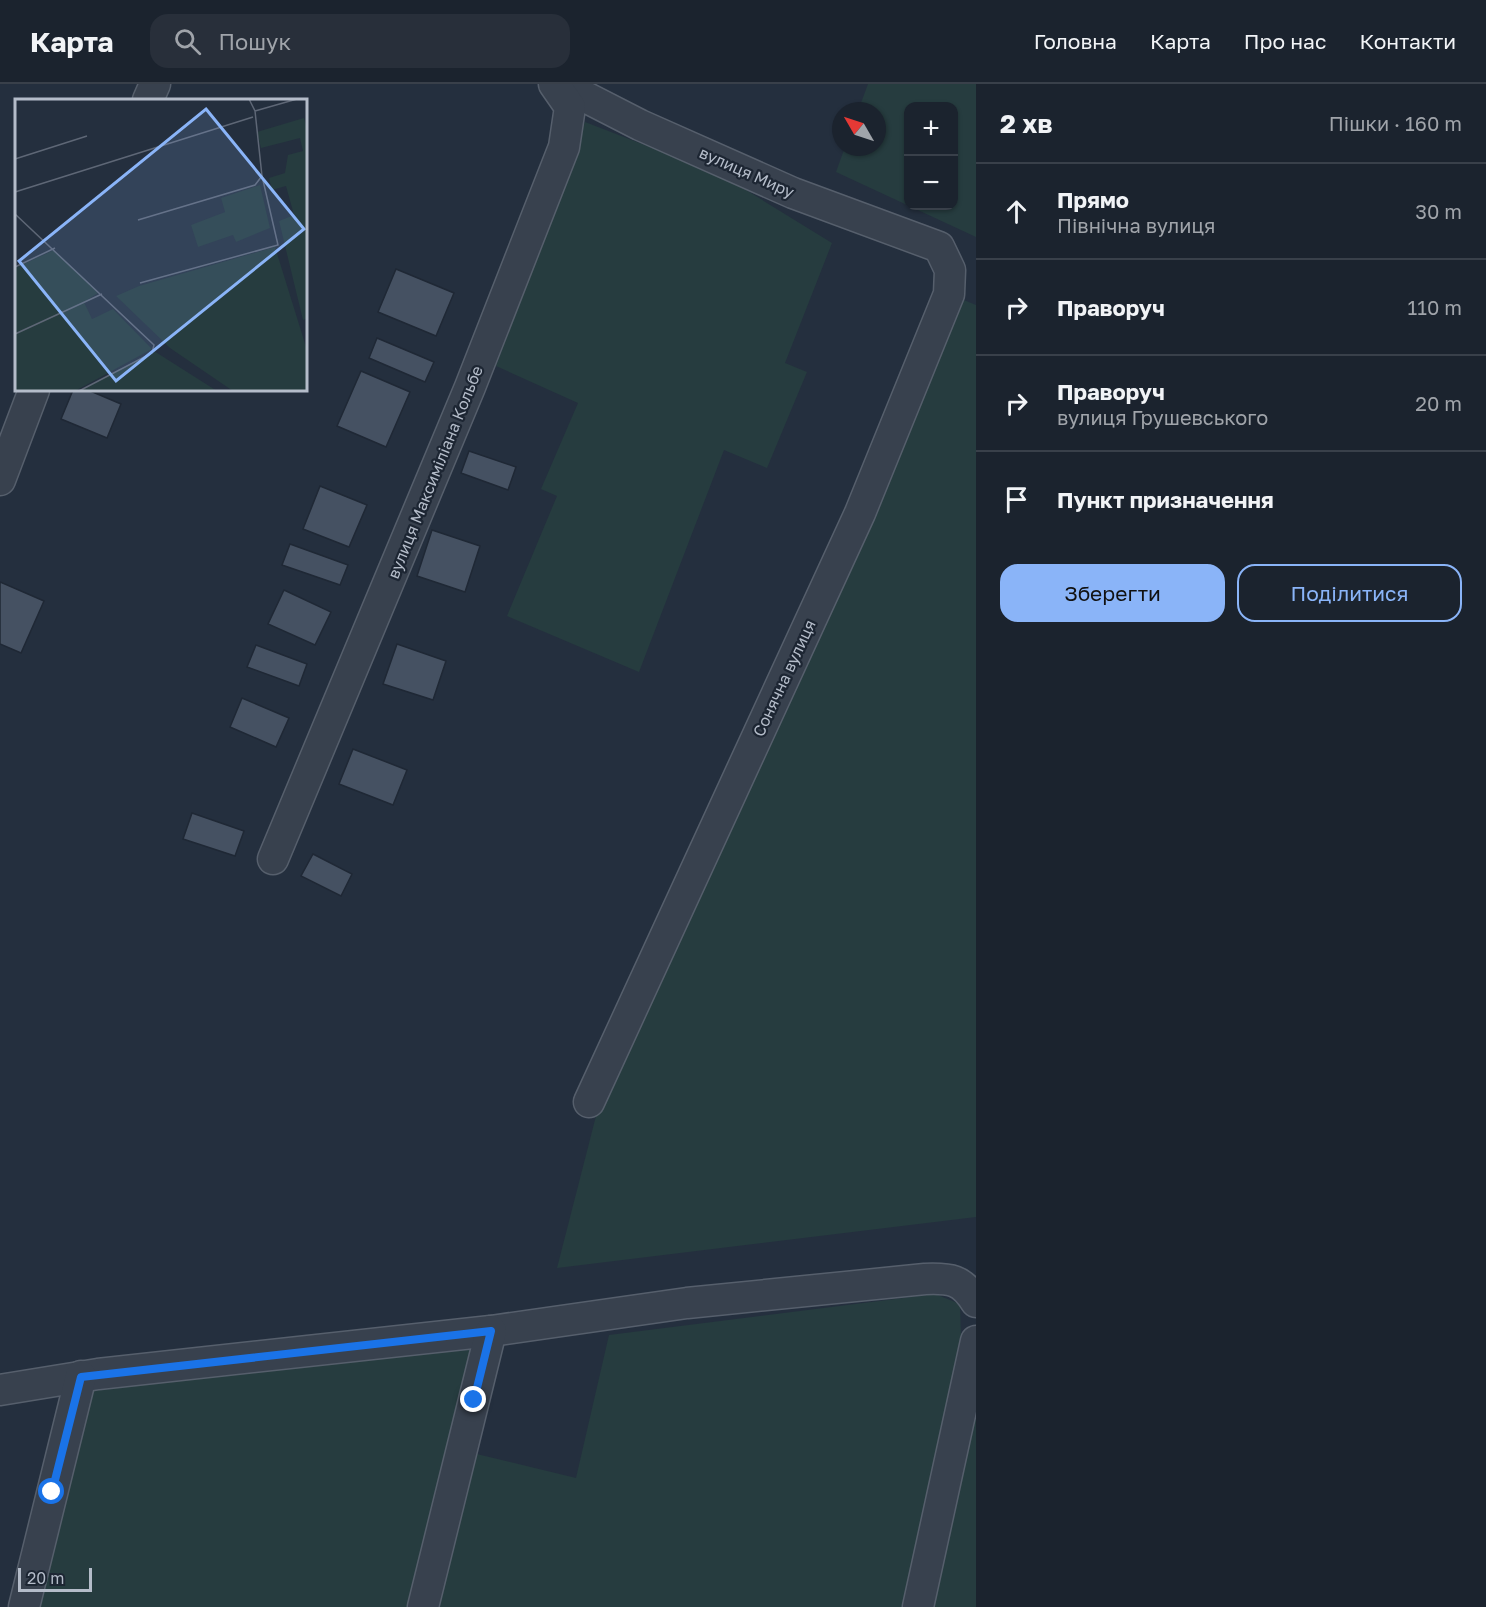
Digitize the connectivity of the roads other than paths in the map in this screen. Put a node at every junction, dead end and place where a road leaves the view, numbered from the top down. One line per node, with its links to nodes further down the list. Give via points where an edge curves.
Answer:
1 (155, 84): 4 (street)
2 (554, 84): 8 (street, вулиця Максиміліана Кольбе, via 570,107 564,147 421,507)
3 (560, 84): 5 (street, вулиця Миру, via 640,125 793,193)
4 (148, 99)
5 (939, 247): 9 (street, Сонячна вулиця, via 950,270 950,292 860,513)
6 (33, 392): 7 (street)
7 (0, 480)
8 (273, 858)
9 (589, 1102)
10 (976, 1302): 11 (street, via 966,1286 946,1278 925,1279 687,1303)
11 (491, 1331): 13 (street); 16 (street)
12 (976, 1341): 17 (street)
13 (81, 1377): 14 (street); 15 (street)
14 (0, 1390)
15 (24, 1607)
16 (423, 1607)
17 (918, 1607)

